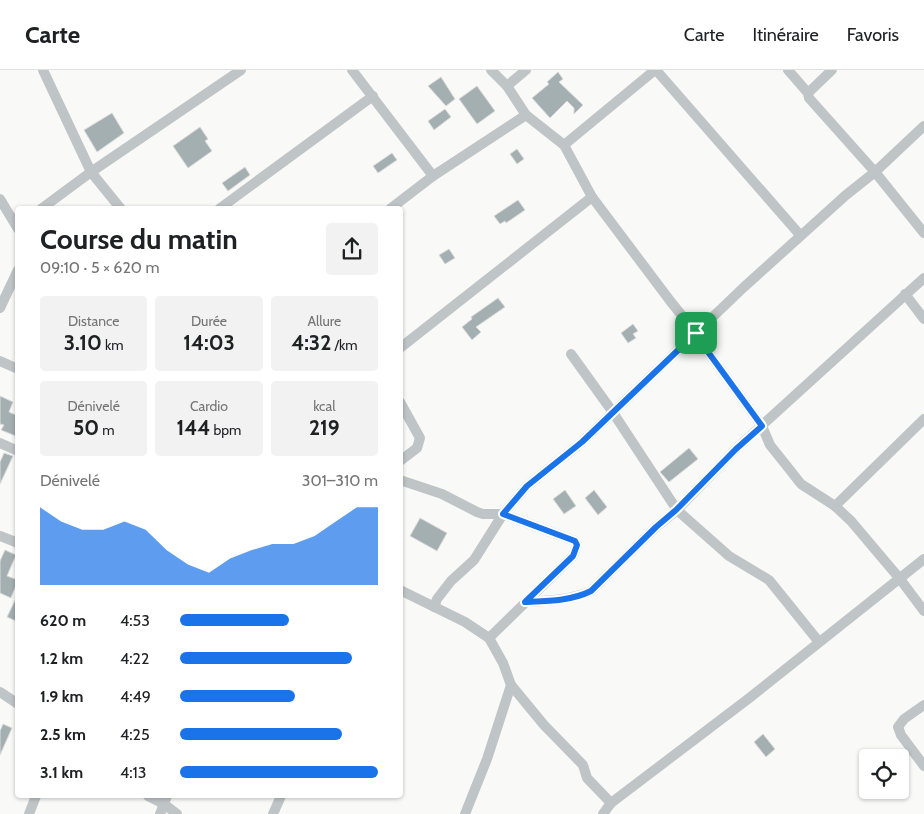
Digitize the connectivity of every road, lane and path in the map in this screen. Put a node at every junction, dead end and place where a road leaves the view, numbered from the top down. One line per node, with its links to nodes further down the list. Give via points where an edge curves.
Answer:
1 (43, 70): 15 (street)
2 (241, 70): 15 (street)
3 (352, 70): 11 (street)
4 (491, 70): 9 (street)
5 (526, 70): 9 (street)
6 (656, 70): 14 (street); 26 (street)
7 (788, 70): 10 (street)
8 (832, 70): 10 (street)
9 (507, 86): 12 (street)
10 (808, 93): 16 (street)
11 (373, 96): 17 (street); 22 (street)
12 (526, 115): 14 (street); 17 (street)
13 (924, 126): 16 (street)
14 (564, 146): 18 (street)
15 (91, 172): 20 (street); 21 (street)
16 (875, 172): 25 (street); 26 (street)
17 (433, 176): 23 (street)
18 (592, 197): 32 (street); 33 (street)
19 (0, 199): 24 (street)
20 (44, 206)
21 (118, 206)
22 (223, 206)
23 (394, 206)
24 (15, 224)
25 (924, 233)
26 (800, 236): 32 (street)
27 (15, 276): 30 (street)
28 (924, 278): 29 (street)
29 (905, 294): 31 (street); 40 (street)
30 (0, 308)
31 (924, 319)
32 (696, 333): 38 (street); 40 (street)
33 (403, 346)
34 (570, 354): 38 (street)
35 (0, 361): 36 (street)
36 (15, 368)
37 (403, 407): 43 (street, via 420,438 417,448)
38 (612, 411): 46 (street); 47 (street, via 582,442 527,486)
39 (924, 419): 45 (street)
40 (762, 426): 45 (street, via 770,445 802,484); 46 (street)
41 (0, 443): 42 (street)
42 (15, 450)
43 (403, 459)
44 (403, 481): 47 (street, via 442,494 483,514)
45 (835, 506): 51 (street)
46 (676, 510): 53 (street, via 591,591 554,601); 57 (street, via 729,556 769,580)
47 (503, 514): 53 (street, via 575,541 577,545 573,556); 54 (street, via 474,560 451,581)
48 (0, 536): 49 (street)
49 (15, 542)
50 (924, 559): 51 (street)
51 (900, 578): 55 (street); 57 (street)
52 (403, 592): 54 (street)
53 (525, 602): 56 (street)
54 (434, 607): 56 (street)
55 (924, 611)
56 (489, 638): 58 (street)
57 (819, 642): 66 (street)
58 (511, 685): 66 (street, via 583,765 587,778); 71 (street)
59 (0, 692): 60 (street)
60 (15, 702)
61 (924, 705): 62 (street, via 898,727)
62 (924, 766)
63 (35, 798): 68 (street)
64 (152, 798): 67 (street)
65 (280, 798): 70 (street)
66 (611, 803): 72 (street)
67 (164, 805): 69 (street)
68 (28, 814)
69 (177, 814)
70 (273, 814)
71 (465, 814)
72 (603, 814)

